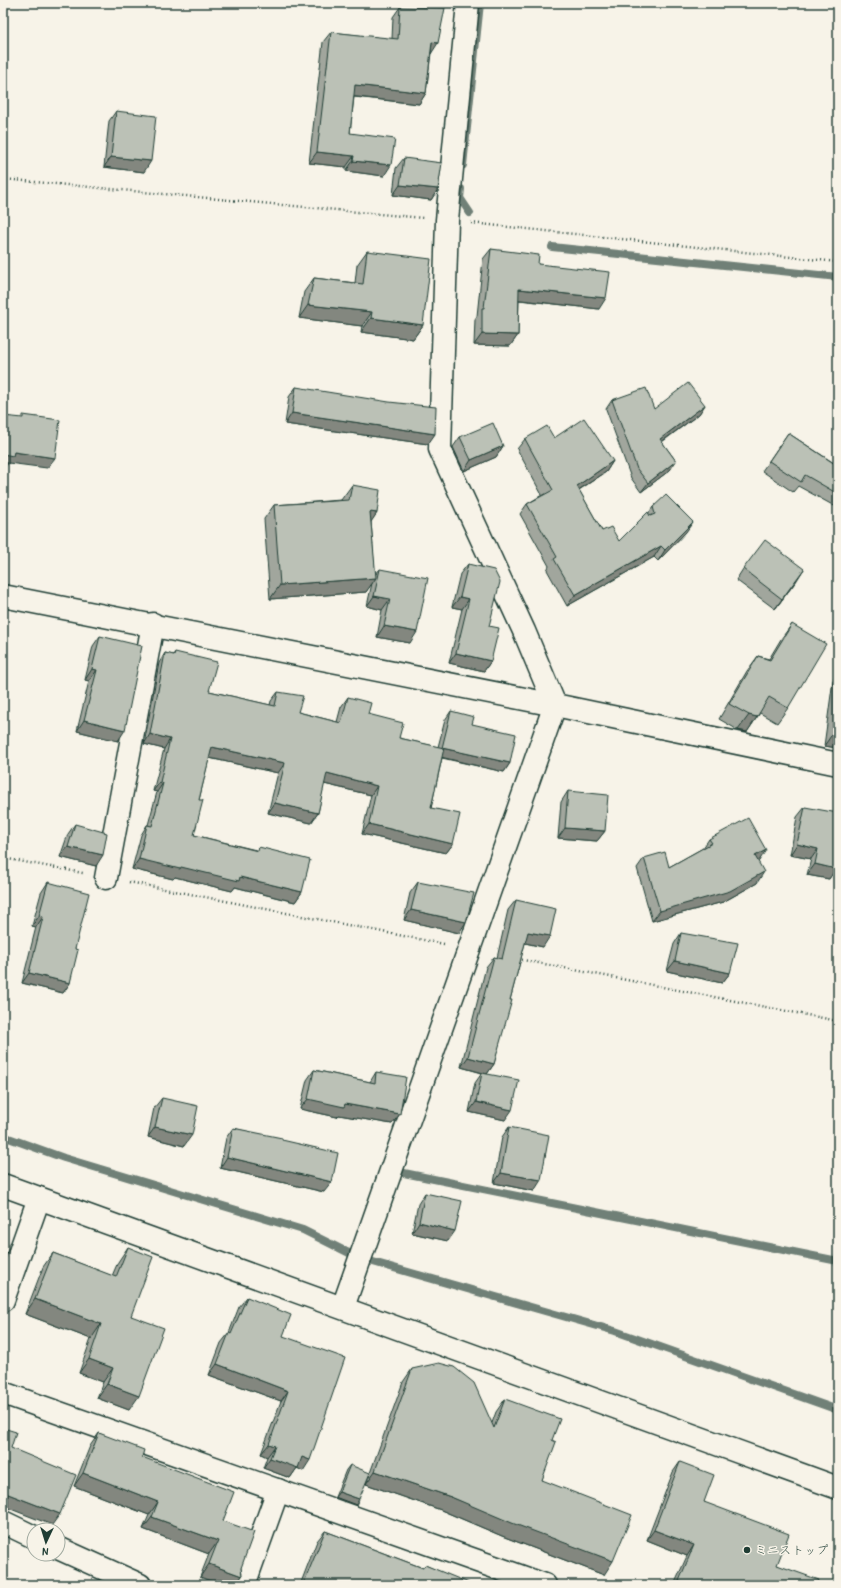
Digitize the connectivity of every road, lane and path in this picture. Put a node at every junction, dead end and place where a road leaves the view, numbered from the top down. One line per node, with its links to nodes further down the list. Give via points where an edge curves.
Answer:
1 (468, 3): 3 (street)
2 (3, 179): 3 (path)
3 (447, 220): 4 (path); 7 (street, via 440,449 524,631)
4 (838, 262)
5 (3, 596): 6 (street)
6 (153, 624): 7 (street); 10 (street)
7 (555, 706): 8 (street); 11 (street)
8 (838, 764)
9 (3, 858): 10 (path)
10 (106, 878): 11 (path)
11 (468, 949): 17 (street)
12 (514, 958): 13 (path)
13 (838, 1021)
14 (3, 1185): 15 (street)
15 (39, 1198): 16 (street); 17 (street)
16 (3, 1300)
17 (343, 1307): 19 (street)
18 (3, 1392): 20 (street)
19 (838, 1488)
20 (278, 1490): 25 (street); 26 (street)
21 (3, 1522): 22 (street)
22 (26, 1533)
23 (66, 1552): 24 (street)
24 (140, 1585)
25 (244, 1585)
26 (545, 1585)

